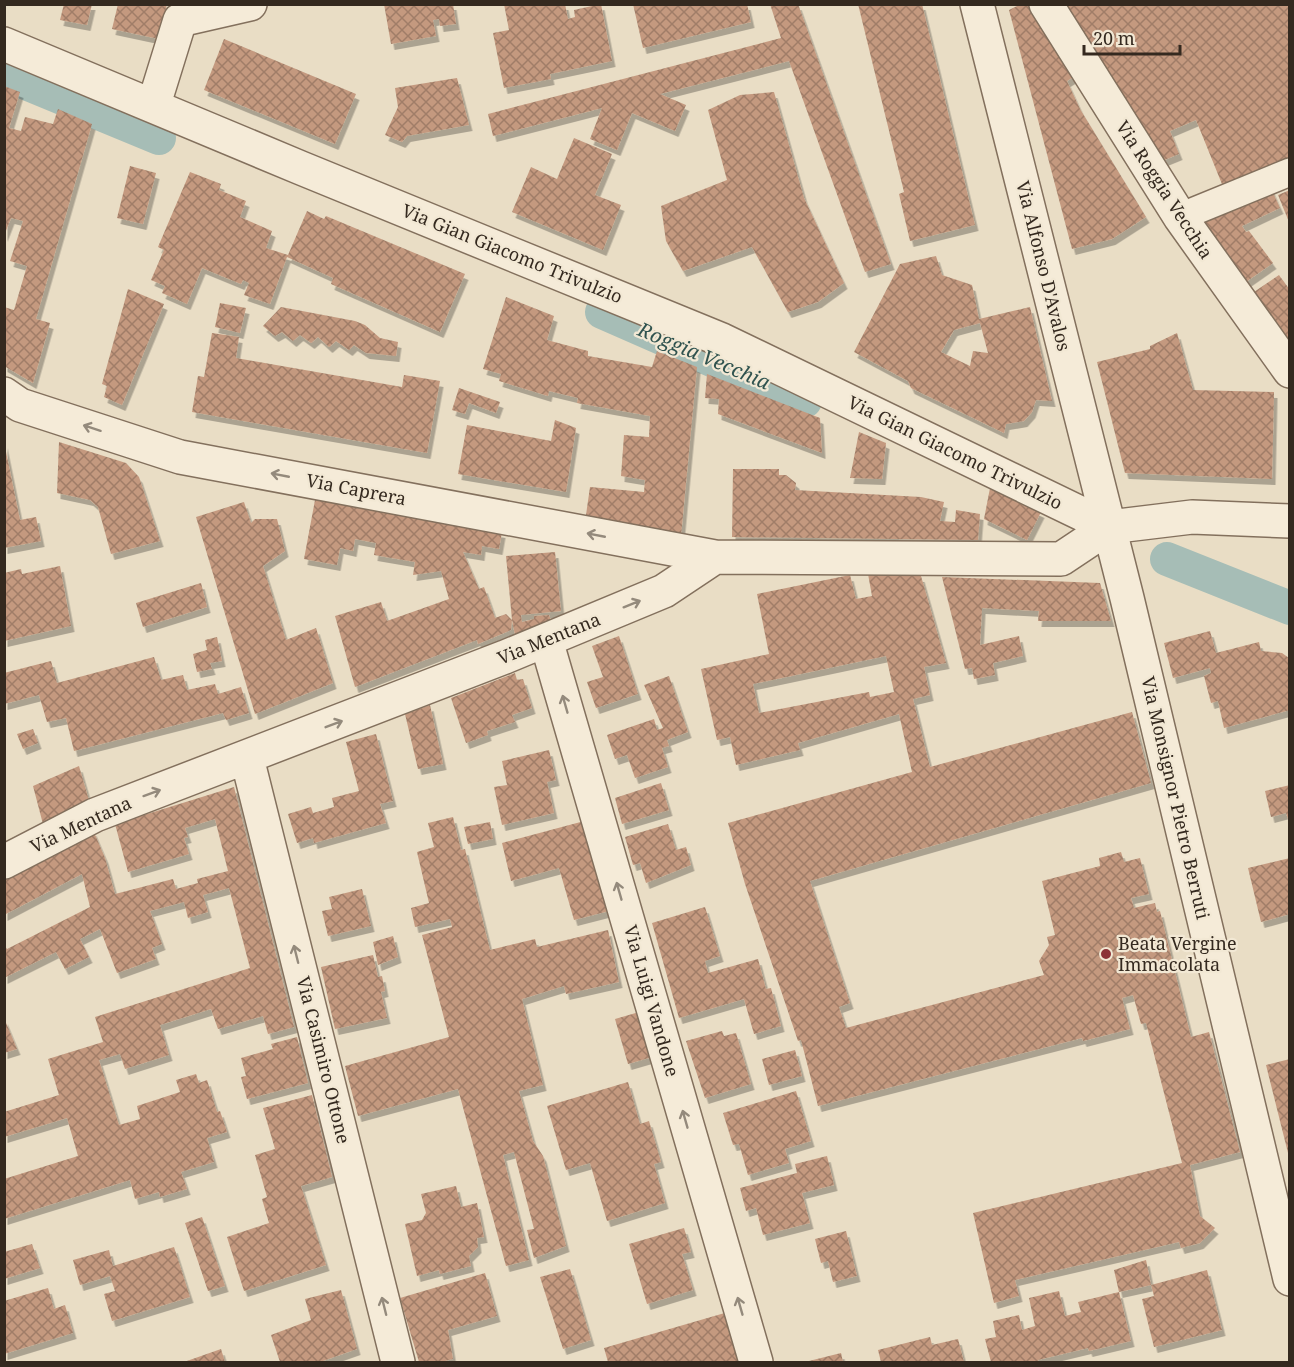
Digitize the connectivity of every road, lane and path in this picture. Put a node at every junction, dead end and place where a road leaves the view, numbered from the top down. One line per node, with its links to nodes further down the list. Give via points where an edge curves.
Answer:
1 (250, 4): 4 (street)
2 (977, 4): 12 (street, Via Alfonso D'Avalos)
3 (1046, 4): 8 (street, Via Roggia Vecchia)
4 (182, 12): 6 (street)
5 (4, 44): 6 (street, Via Gian Giacomo Trivulzio)
6 (154, 104): 12 (street, Via Gian Giacomo Trivulzio, via 723,340)
7 (1290, 172): 8 (street)
8 (1180, 217): 9 (street, Via Roggia Vecchia)
9 (1290, 371)
10 (4, 394): 13 (street, Via Caprera, one-way to 10, via 180,457 20,405)
11 (1290, 521): 12 (street, via 1192,517)
12 (1109, 527): 13 (street, via 1061,559); 17 (street, Via Monsignor Pietro Berruti)
13 (715, 557): 14 (street, Via Mentana, one-way to 13, via 664,591)
14 (546, 640): 15 (street, Via Mentana, one-way to 14); 19 (street, Via Luigi Vandone, one-way to 14)
15 (247, 758): 16 (street, Via Mentana, one-way to 15, via 95,815); 18 (street, Via Casimiro Ottone, one-way to 15)
16 (4, 862)
17 (1290, 1279)
18 (398, 1362)
19 (756, 1362)

